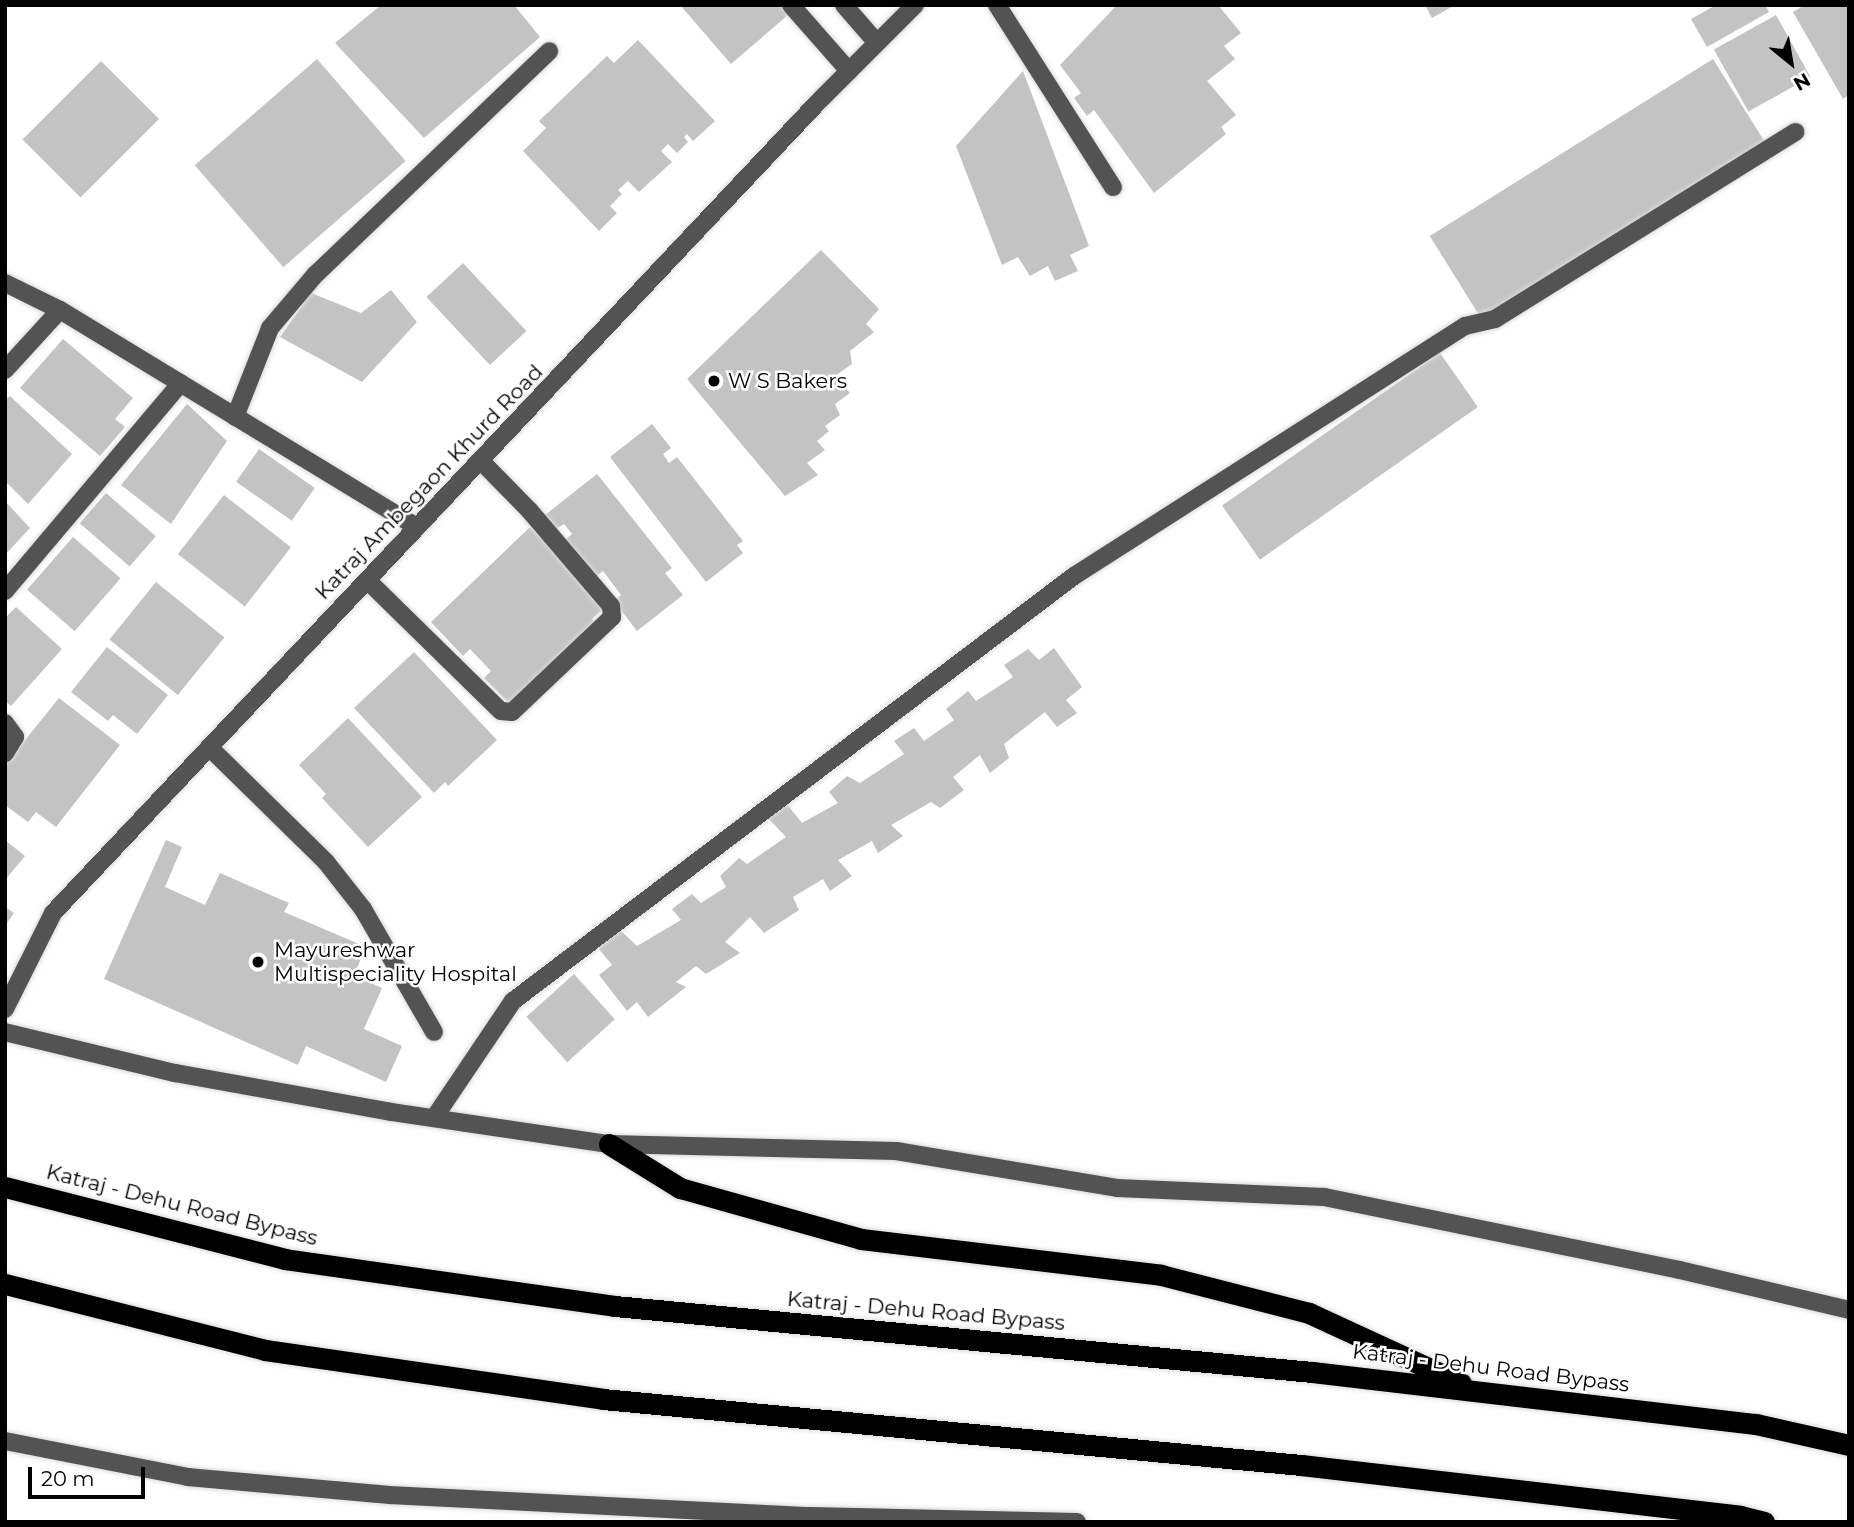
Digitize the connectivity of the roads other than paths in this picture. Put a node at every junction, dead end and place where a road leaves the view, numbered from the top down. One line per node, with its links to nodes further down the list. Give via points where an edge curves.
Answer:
1 (791, 5): 7 (street)
2 (844, 5): 5 (street)
3 (915, 5): 5 (street, Katraj Ambegaon Khurd Road)
4 (997, 5): 9 (street)
5 (877, 43): 7 (street, Katraj Ambegaon Khurd Road)
6 (549, 51): 14 (street, via 315,275 270,328)
7 (849, 71): 15 (street, Katraj Ambegaon Khurd Road)
8 (1795, 132): 25 (street, via 1495,319 1465,326 1074,576 513,1001)
9 (1112, 187)
10 (5, 282): 11 (street)
11 (61, 310): 12 (street); 13 (street)
12 (5, 370)
13 (181, 383): 14 (street); 18 (street)
14 (235, 416): 16 (street)
15 (481, 461): 16 (street, Katraj Ambegaon Khurd Road); 17 (street, via 611,606 612,617 512,712 501,711)
16 (417, 527): 17 (street, Katraj Ambegaon Khurd Road)
17 (367, 580): 20 (street, Katraj Ambegaon Khurd Road)
18 (5, 591)
19 (5, 723): 21 (street, via 15,737)
20 (209, 747): 22 (street, Katraj Ambegaon Khurd Road, via 53,913); 24 (street, via 326,862 356,900)
21 (5, 753)
22 (5, 1009)
23 (5, 1032): 25 (street, via 175,1073)
24 (435, 1032)
25 (434, 1118): 26 (street)
26 (609, 1144): 29 (street, via 896,1151 1117,1188 1324,1197 1680,1270); 30 (highway, via 680,1188 861,1239 1161,1275 1309,1313)
27 (5, 1188): 30 (highway, Katraj - Dehu Road Bypass, via 285,1259 615,1306)
28 (5, 1284): 35 (highway, via 265,1350 603,1399 1301,1465)
29 (1849, 1310)
30 (1479, 1392): 32 (highway, Katraj - Dehu Road Bypass, via 1756,1424)
31 (5, 1441): 33 (street, via 188,1478 388,1496)
32 (1849, 1445)
33 (815, 1519): 34 (street)
34 (1077, 1522)
35 (1764, 1522)

